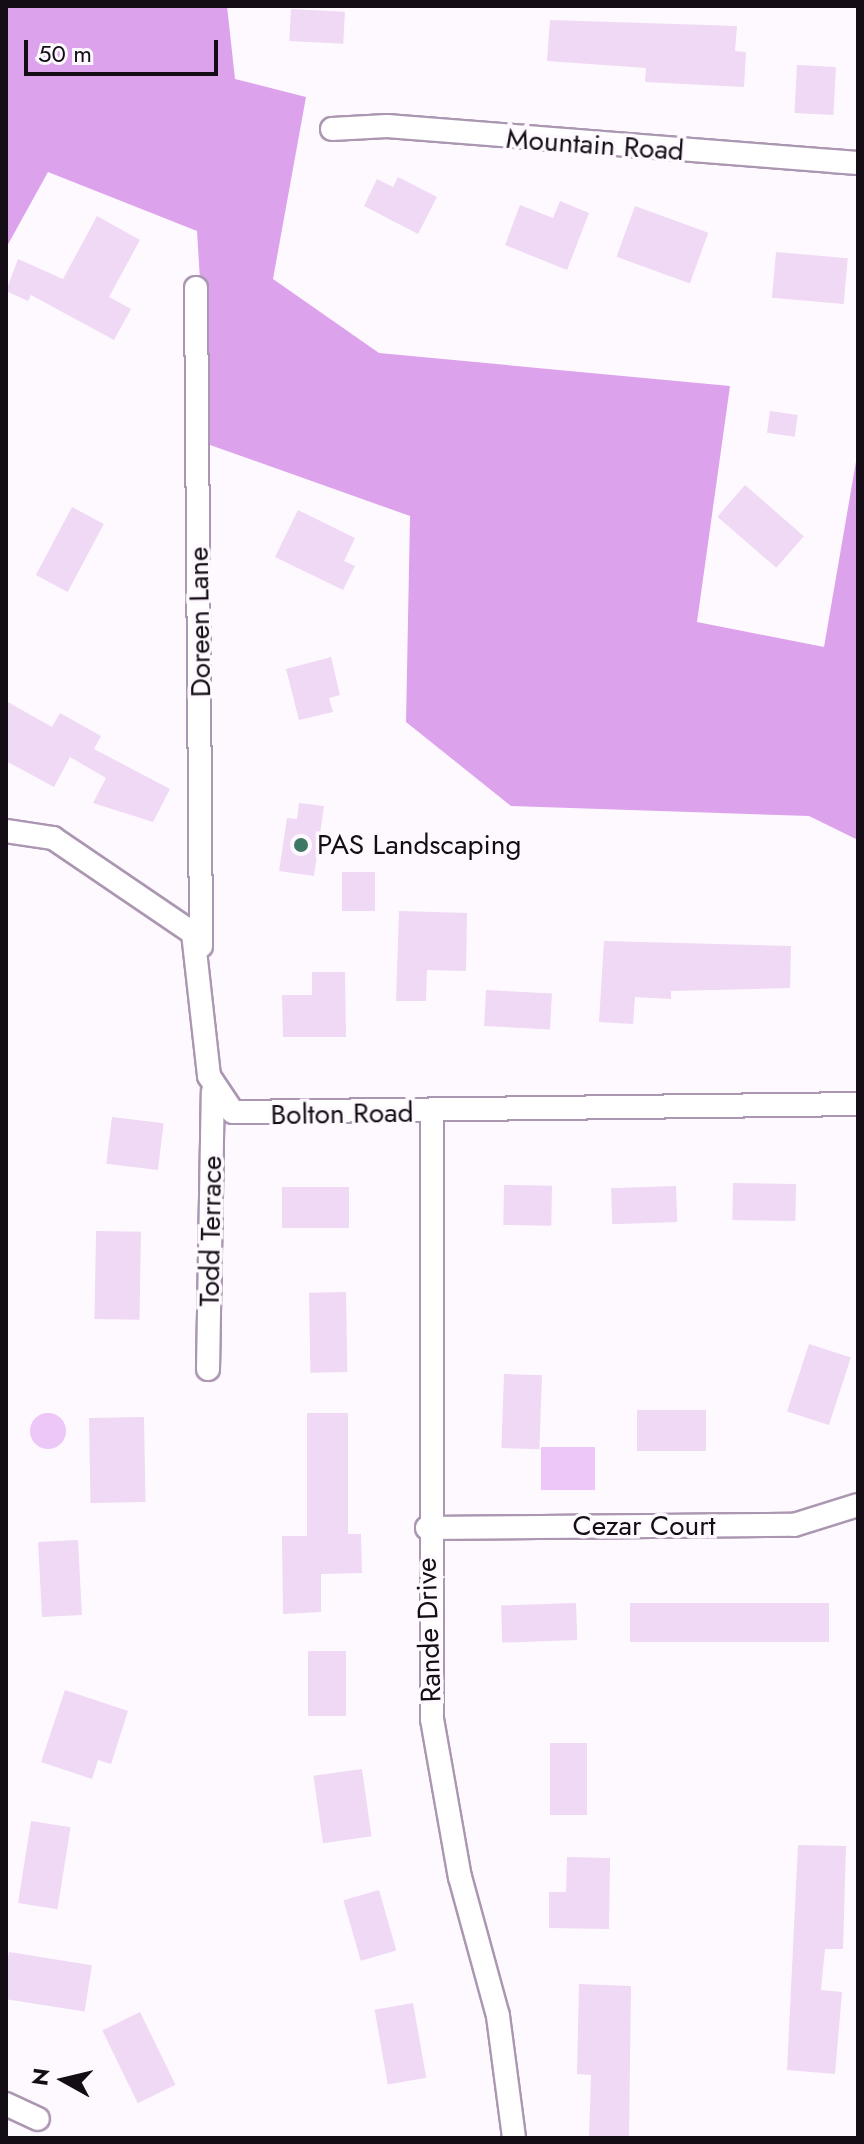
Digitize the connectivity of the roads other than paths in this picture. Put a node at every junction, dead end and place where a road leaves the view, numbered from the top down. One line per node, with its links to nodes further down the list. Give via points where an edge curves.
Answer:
1 (332, 129): 2 (street, Mountain Road, via 387,126)
2 (858, 163)
3 (196, 288): 5 (street, Doreen Lane)
4 (6, 831): 5 (street, via 53,838 93,861 180,919)
5 (201, 955): 6 (street)
6 (213, 1092): 8 (street, Bolton Road, via 249,1116); 9 (street, Todd Terrace)
7 (858, 1104): 8 (street, Bolton Road)
8 (432, 1112): 11 (street, Rande Drive)
9 (208, 1369)
10 (858, 1505): 11 (street, Cezar Court, via 794,1525)
11 (427, 1528): 14 (street, Rande Drive, via 432,1719 443,1798 498,2016)
12 (6, 2104): 13 (street)
13 (38, 2119)
14 (514, 2138)

